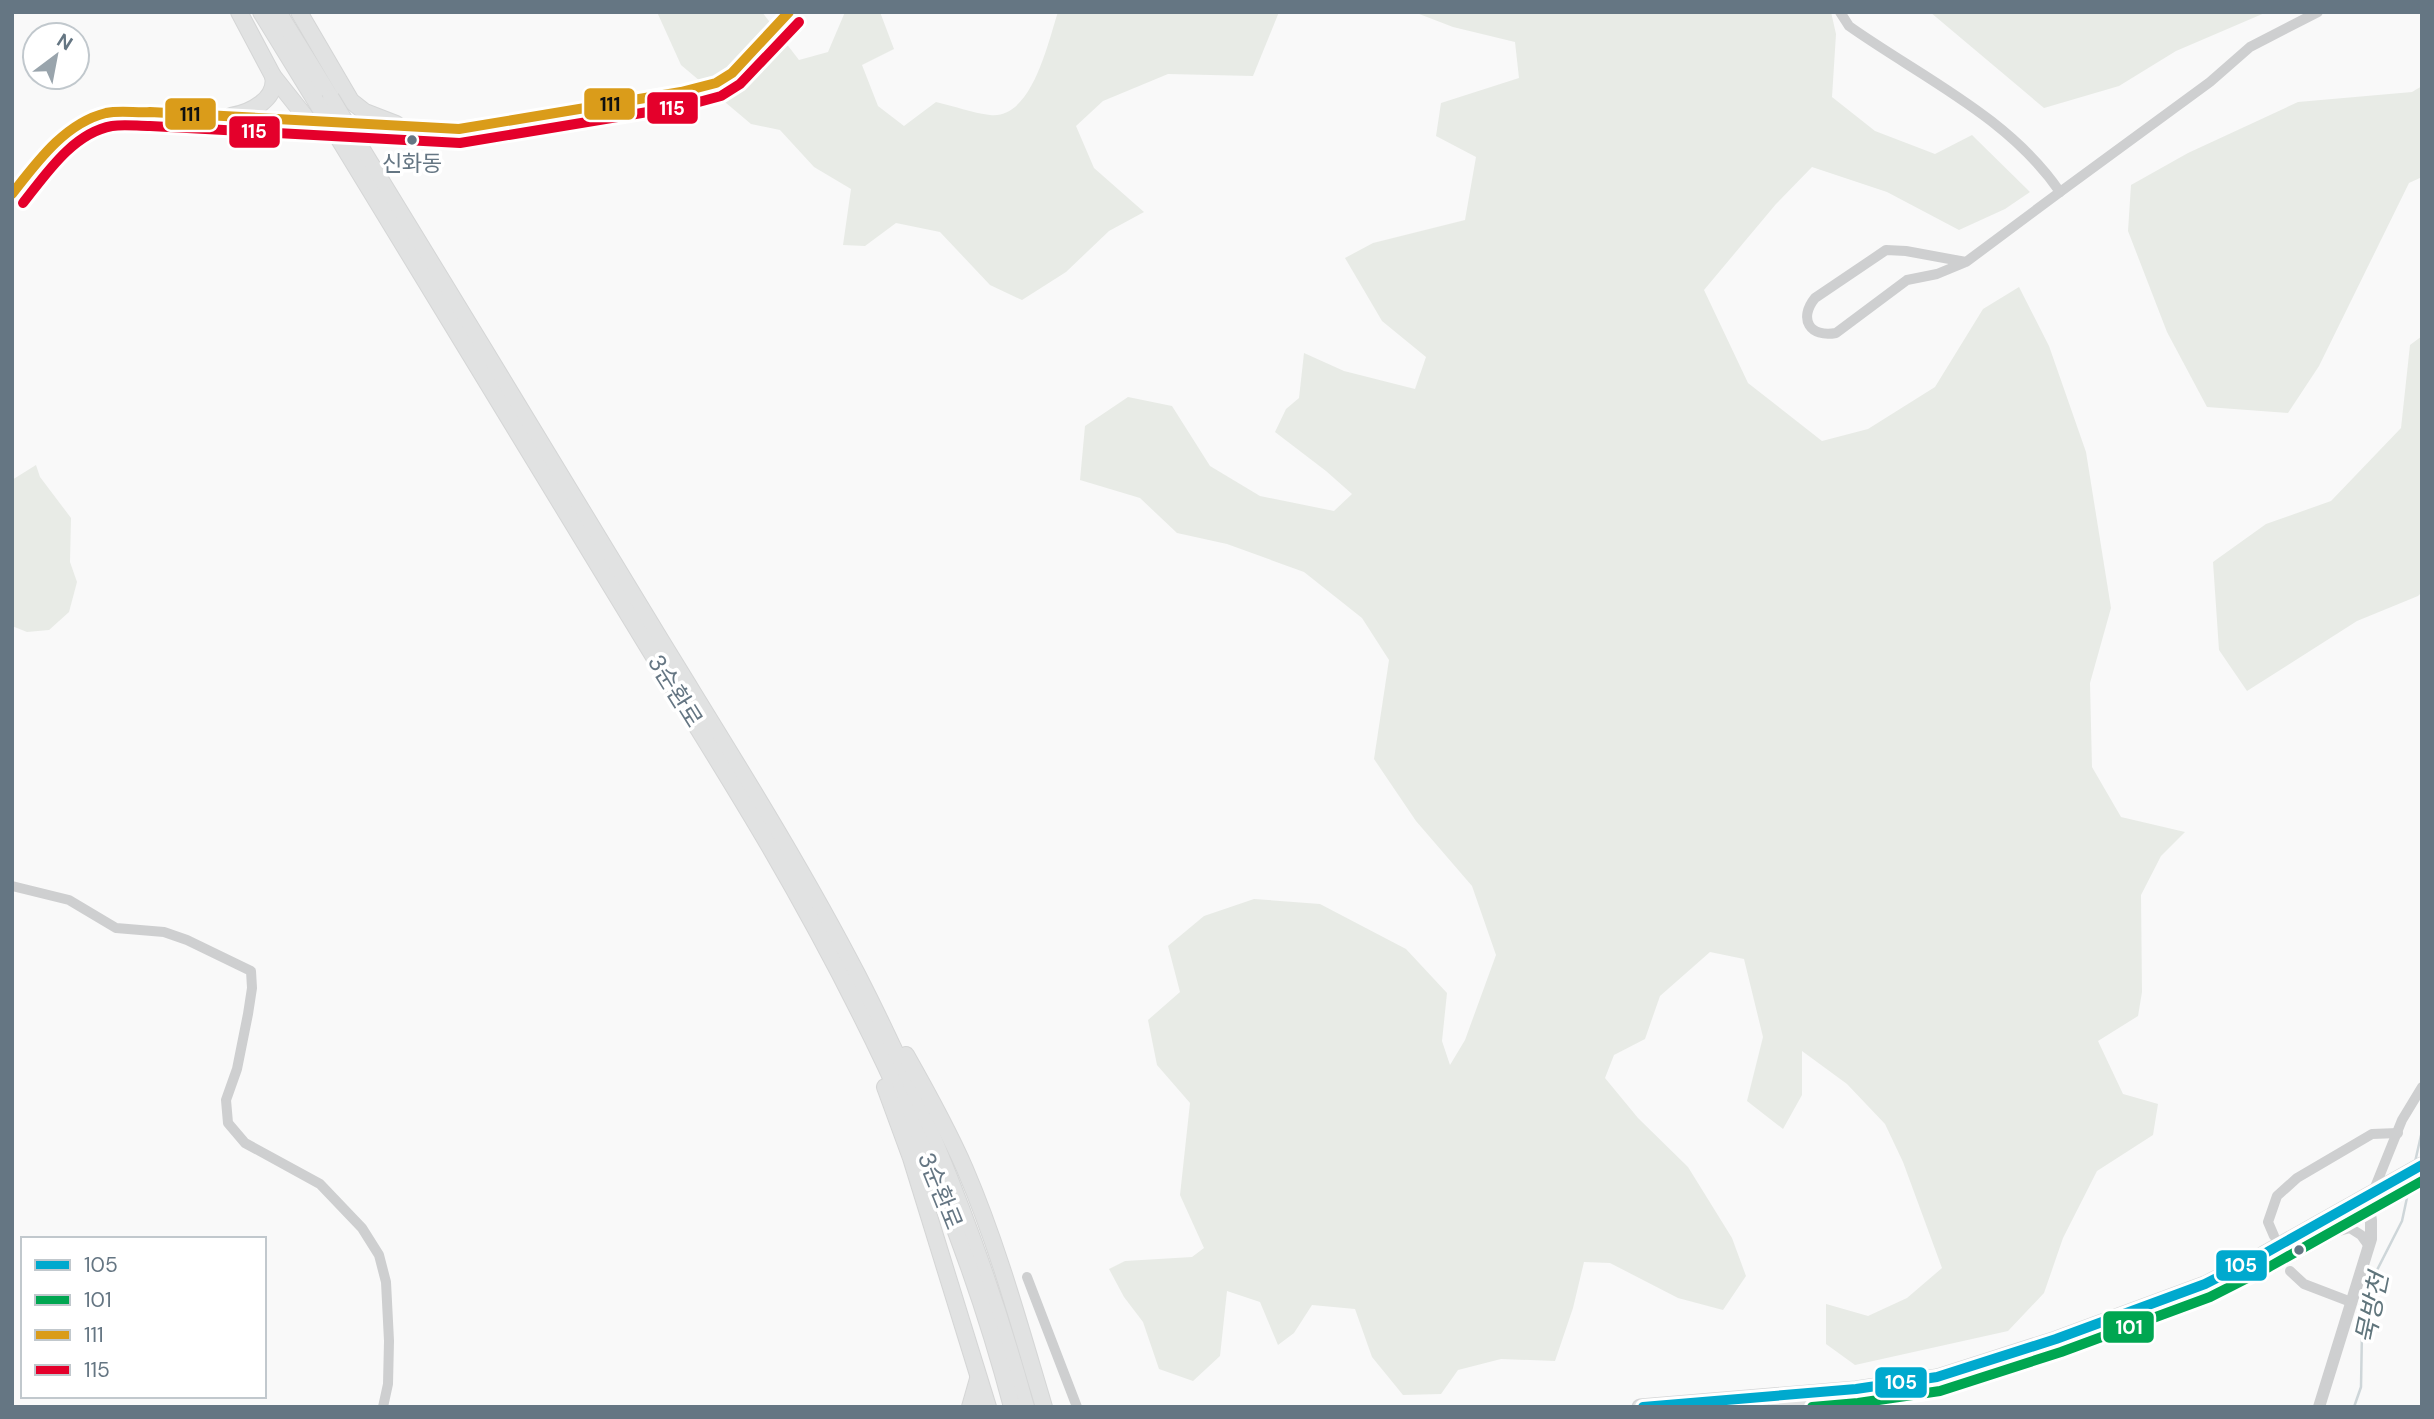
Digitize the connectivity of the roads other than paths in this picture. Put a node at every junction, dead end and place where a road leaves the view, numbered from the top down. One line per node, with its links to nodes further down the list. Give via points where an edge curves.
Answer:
1 (239, 12): 8 (highway)
2 (261, 12): 9 (highway, 3순환로)
3 (278, 12): 9 (highway, 3순환로)
4 (299, 12): 10 (highway)
5 (789, 12): 14 (street, via 732,73 703,87 494,125 459,129)
6 (1840, 12): 16 (street, via 1849,26 2003,130)
7 (2318, 12): 16 (street, via 2250,47 2210,82)
8 (273, 76): 11 (highway); 12 (highway, via 273,89 263,101)
9 (323, 99): 15 (highway, 3순환로, bridge)
10 (351, 101): 11 (highway, via 326,115); 13 (highway); 14 (highway, via 372,116)
11 (303, 114): 12 (street); 13 (street)
12 (231, 116): 17 (street, via 106,113 72,129)
13 (343, 122): 14 (street)
14 (396, 124)
15 (347, 139): 20 (highway, 3순환로, via 722,740); 21 (highway, 3순환로, via 737,791)
16 (2060, 192): 18 (street)
17 (12, 194)
18 (1966, 262): 18 (street, via 1907,280 1836,333 1825,335 1806,321 1807,308 1815,298 1886,250)
19 (12, 886): 37 (street, via 69,900 116,928 164,932 187,940 251,971 248,1014 226,1100 228,1123 245,1143 320,1184 362,1228 379,1255 386,1282 389,1341)
20 (829, 923): 35 (highway, via 926,1089 960,1158 983,1212); 36 (highway, 3순환로, via 942,1161 990,1290)
21 (838, 971): 34 (highway, via 901,1127); 36 (highway, 3순환로, via 937,1184)
22 (2422, 1087): 23 (street)
23 (2398, 1133): 26 (street); 28 (street, via 2372,1134 2297,1178 2277,1196 2268,1222)
24 (2422, 1165): 26 (main road, via 2391,1181)
25 (2419, 1181): 26 (main road)
26 (2379, 1196): 27 (main road); 41 (main road, via 2205,1284 1937,1377 1856,1389)
27 (2369, 1209): 29 (main road); 30 (street)
28 (2274, 1236)
29 (2321, 1236): 30 (street, via 2350,1228); 42 (main road, via 2271,1265 2166,1311 1939,1388)
30 (2369, 1246): 33 (street)
31 (2290, 1271): 33 (street, via 2304,1284)
32 (1027, 1277): 40 (street)
33 (2351, 1302): 43 (street)
34 (978, 1377): 38 (highway); 39 (highway)
35 (1045, 1403)
36 (1018, 1405)
37 (383, 1407)
38 (970, 1407)
39 (988, 1407)
40 (1077, 1407)
41 (1640, 1407)
42 (1776, 1407)
43 (2319, 1407)

